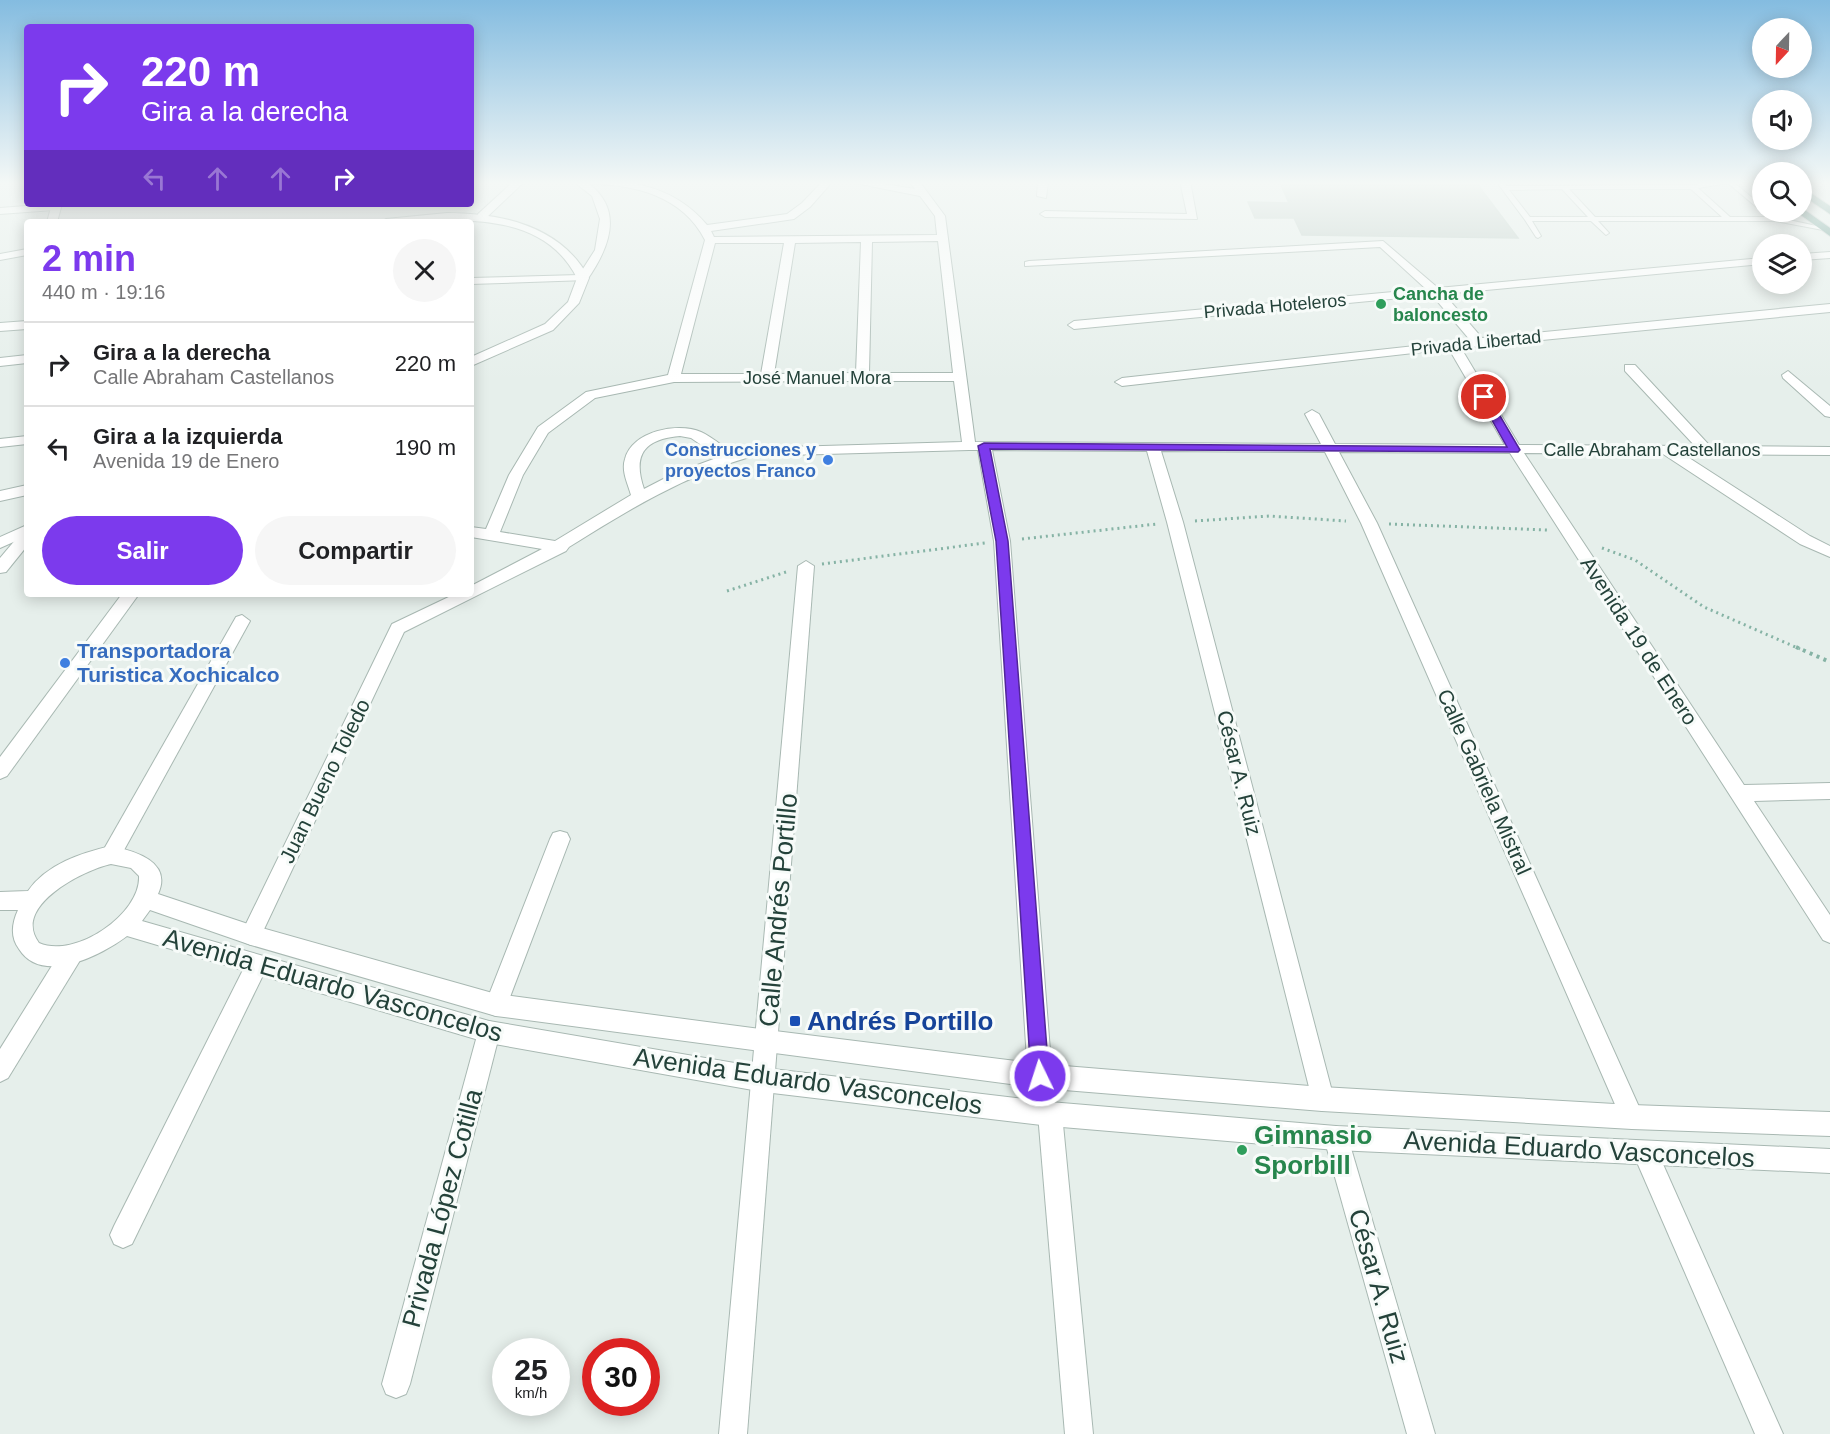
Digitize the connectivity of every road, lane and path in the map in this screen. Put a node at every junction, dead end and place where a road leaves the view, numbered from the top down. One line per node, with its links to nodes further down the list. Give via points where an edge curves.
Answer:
1 (563, 248): 15 (street)
2 (601, 248): 15 (street)
3 (705, 248): 30 (street)
4 (789, 248): 31 (street)
5 (867, 248): 32 (street)
6 (944, 248): 29 (street)
7 (1300, 248): 14 (street)
8 (1388, 248): 17 (street)
9 (24, 253): 12 (street)
10 (1830, 255): 11 (street)
11 (1812, 256)
12 (0, 257)
13 (1752, 262): 17 (street, Privada Hoteleros)
14 (1029, 264)
15 (584, 278): 16 (street); 25 (street, via 573,303 549,327)
16 (474, 281)
17 (1435, 291): 19 (street, Privada Hoteleros); 22 (street)
18 (1830, 308): 22 (street, Privada Libertad)
19 (1074, 325)
20 (24, 326): 21 (street)
21 (0, 327)
22 (1479, 343): 23 (street, Privada Libertad)
23 (1454, 345): 33 (street, Privada Libertad); 41 (street, Avenida 19 de Enero)
24 (24, 359): 26 (street)
25 (474, 361)
26 (0, 362)
27 (1630, 368): 43 (street)
28 (1788, 375): 34 (street)
29 (960, 377): 32 (street, José Manuel Mora); 38 (street)
30 (674, 378): 31 (street, José Manuel Mora); 55 (street, José Manuel Mora, via 591,395 543,430 516,475)
31 (767, 378): 32 (street, José Manuel Mora)
32 (862, 379)
33 (1122, 382)
34 (1830, 413)
35 (1312, 414): 40 (street, Calle Gabriela Mistral)
36 (24, 440): 37 (street)
37 (0, 443)
38 (976, 446): 39 (street, Calle Abraham Castellanos); 45 (street, Calle Abraham Castellanos, via 753,452); 58 (street)
39 (1153, 447): 40 (street, Calle Abraham Castellanos); 51 (street, César A. Ruiz)
40 (1329, 449): 41 (street, Calle Abraham Castellanos); 52 (street, Calle Gabriela Mistral)
41 (1515, 450): 42 (street, Calle Abraham Castellanos); 56 (street, Avenida 19 de Enero)
42 (1666, 450): 43 (street, Calle Abraham Castellanos); 61 (street, via 1805,540)
43 (1706, 450): 44 (street, Calle Abraham Castellanos)
44 (1830, 451)
45 (728, 457): 50 (street, Calle Abraham Castellanos); 50 (street, via 695,434 671,432 649,440 633,454 631,471)
46 (24, 481): 47 (street)
47 (0, 485)
48 (24, 491): 49 (street)
49 (0, 496)
50 (639, 496): 60 (street, Calle Abraham Castellanos)
51 (1176, 522): 52 (path, via 1269,516); 58 (path); 90 (street, César A. Ruiz)
52 (1369, 523): 56 (path, via 1548,530); 92 (street, Calle Gabriela Mistral)
53 (24, 531): 59 (street)
54 (474, 532): 55 (street)
55 (491, 535): 60 (street)
56 (1571, 537): 70 (path, via 1635,560 1704,607); 73 (street, Avenida 19 de Enero)
57 (24, 540): 63 (street)
58 (1002, 541): 62 (path); 88 (street)
59 (0, 543)
60 (561, 547): 65 (street, Calle Abraham Castellanos, via 508,578)
61 (1830, 552)
62 (806, 566): 64 (path); 86 (street, Calle Andrés Portillo)
63 (0, 568)
64 (727, 591)
65 (474, 592)
66 (129, 597): 71 (street)
67 (463, 597): 69 (street, Calle Abraham Castellanos)
68 (242, 621): 75 (street)
69 (398, 628): 81 (street, Juan Bueno Toledo)
70 (1830, 662)
71 (0, 771)
72 (1830, 791): 73 (street)
73 (1737, 793): 80 (street, Avenida 19 de Enero)
74 (560, 839): 84 (street)
75 (111, 855): 76 (street, via 89,859 68,869); 77 (street, via 128,856 148,872)
76 (33, 900): 78 (street); 82 (street, via 24,916 22,931 26,944 51,957)
77 (146, 900): 79 (street); 81 (street, Avenida Eduardo Vasconcelos)
78 (0, 901)
79 (126, 926): 82 (street); 83 (street, Avenida Eduardo Vasconcelos)
80 (1830, 933)
81 (251, 934): 84 (street, Avenida Eduardo Vasconcelos)
82 (71, 956): 87 (street)
83 (257, 965): 85 (street, Avenida Eduardo Vasconcelos); 97 (street)
84 (496, 1005): 86 (street, Avenida Eduardo Vasconcelos)
85 (489, 1032): 89 (street, Avenida Eduardo Vasconcelos); 98 (street, Privada López Cotilla)
86 (767, 1041): 88 (street, Avenida Eduardo Vasconcelos); 89 (street, Calle Andrés Portillo)
87 (0, 1070)
88 (1040, 1076): 90 (street, Avenida Eduardo Vasconcelos)
89 (765, 1080): 91 (street, Avenida Eduardo Vasconcelos); 99 (street, Calle Andrés Portillo)
90 (1322, 1099): 92 (street, Avenida Eduardo Vasconcelos)
91 (1050, 1114): 94 (street, Avenida Eduardo Vasconcelos); 100 (street)
92 (1632, 1117): 93 (street, Avenida Eduardo Vasconcelos)
93 (1830, 1124)
94 (1336, 1138): 95 (street, Avenida Eduardo Vasconcelos); 101 (street, César A. Ruiz)
95 (1645, 1153): 96 (street, Avenida Eduardo Vasconcelos); 102 (street)
96 (1830, 1161)
97 (123, 1235)
98 (396, 1384)
99 (733, 1434)
100 (1079, 1434)
101 (1421, 1434)
102 (1769, 1434)

